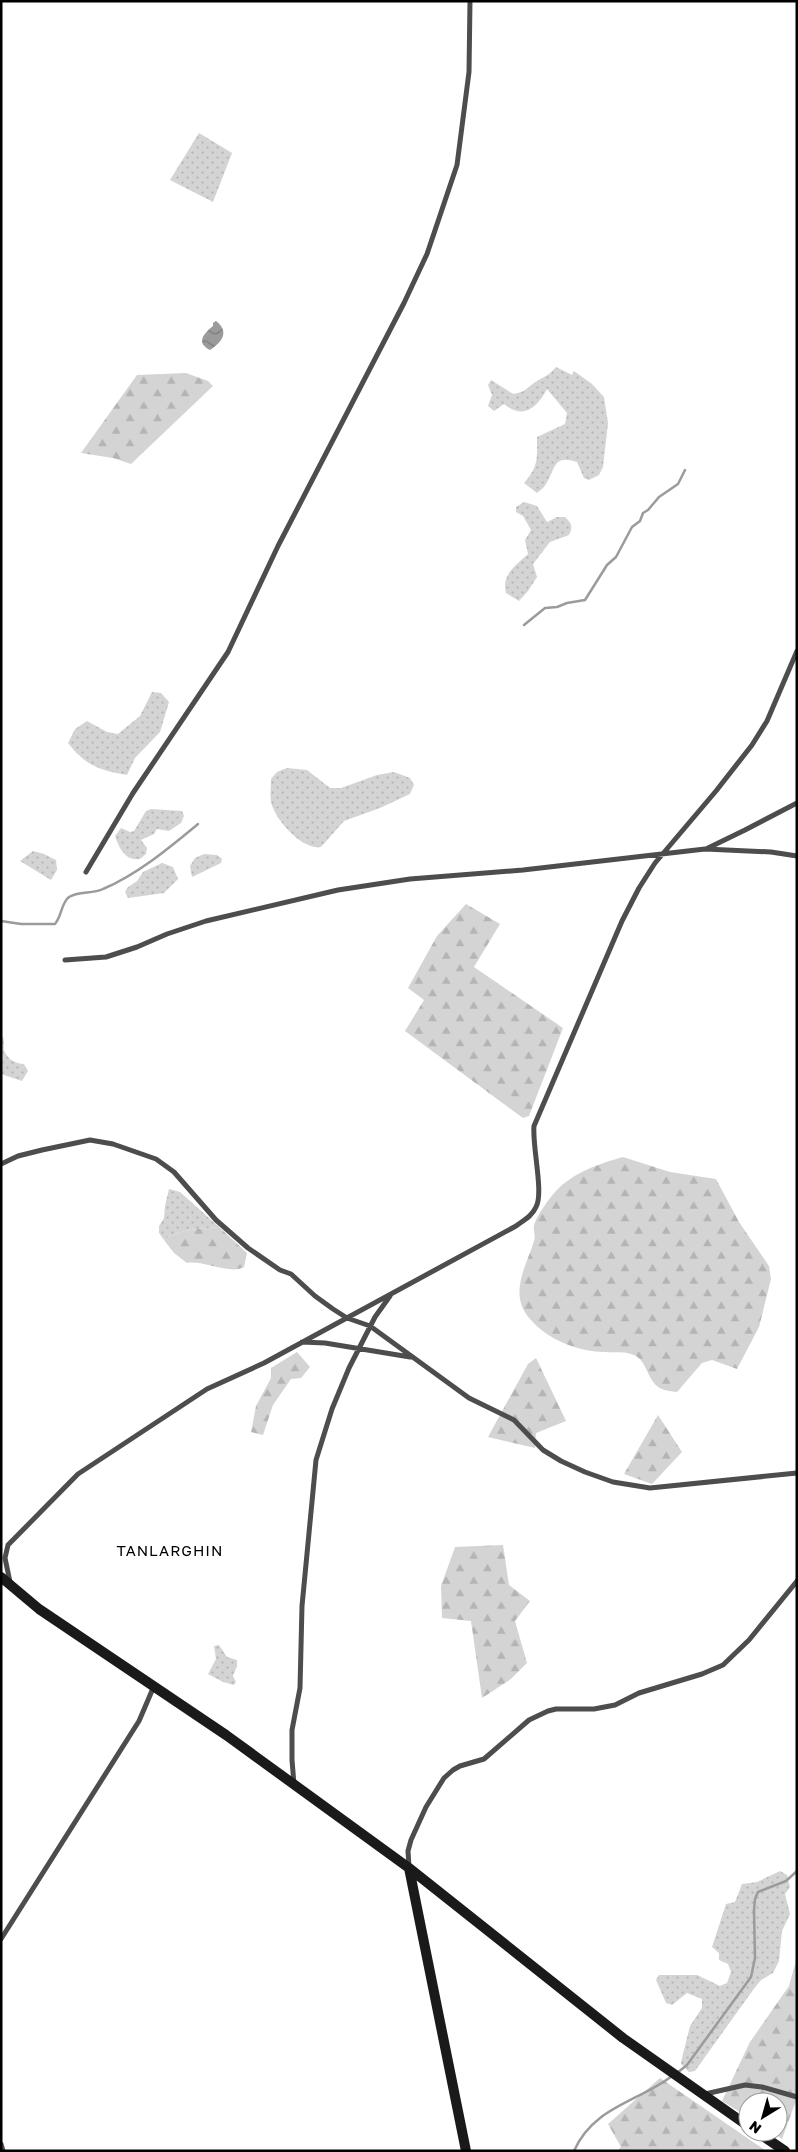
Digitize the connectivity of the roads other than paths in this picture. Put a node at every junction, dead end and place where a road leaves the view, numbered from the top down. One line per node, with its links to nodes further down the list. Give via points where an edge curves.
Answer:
1 (470, 1): 7 (street, via 468,72 457,165 427,254 278,546 228,652 133,793)
2 (797, 651): 5 (street, via 767,721 752,745)
3 (797, 802): 4 (street)
4 (705, 849): 5 (street); 6 (street)
5 (661, 855): 8 (street, via 410,879 338,890 206,920 106,957); 10 (street, via 622,921 534,1126 532,1140 540,1198 536,1207 516,1226)
6 (797, 856)
7 (86, 872)
8 (65, 960)
9 (1, 1164): 11 (street, via 18,1156 90,1140 113,1144 156,1160 174,1172 213,1217 248,1248 291,1274)
10 (392, 1293): 11 (street); 12 (street)
11 (347, 1318): 12 (street); 13 (street)
12 (370, 1326): 14 (street); 15 (street)
13 (302, 1342): 14 (street); 19 (street, via 208,1389 78,1474 8,1545 5,1558)
14 (359, 1349): 15 (street); 21 (street, via 332,1409 316,1460 302,1606 300,1688 292,1730)
15 (414, 1358): 16 (street, via 469,1398 514,1420 544,1450 561,1461 613,1482 650,1488)
16 (797, 1473)
17 (1, 1577): 19 (street)
18 (797, 1581): 22 (street, via 749,1640 723,1665 639,1693 615,1705 548,1711 529,1720 484,1759 453,1770 444,1778 426,1807 410,1840)
19 (11, 1586): 20 (street, via 39,1609)
20 (154, 1686): 21 (street); 23 (street, via 140,1721)
21 (294, 1785): 22 (street)
22 (408, 1868): 24 (street, via 623,2038); 30 (street)
23 (1, 1939)
24 (702, 2094): 25 (street, via 746,2085); 26 (street)
25 (797, 2097)
26 (738, 2119)
27 (772, 2142): 31 (street)
28 (1, 2144): 29 (street)
29 (3, 2151)
30 (466, 2151)
31 (785, 2151)

